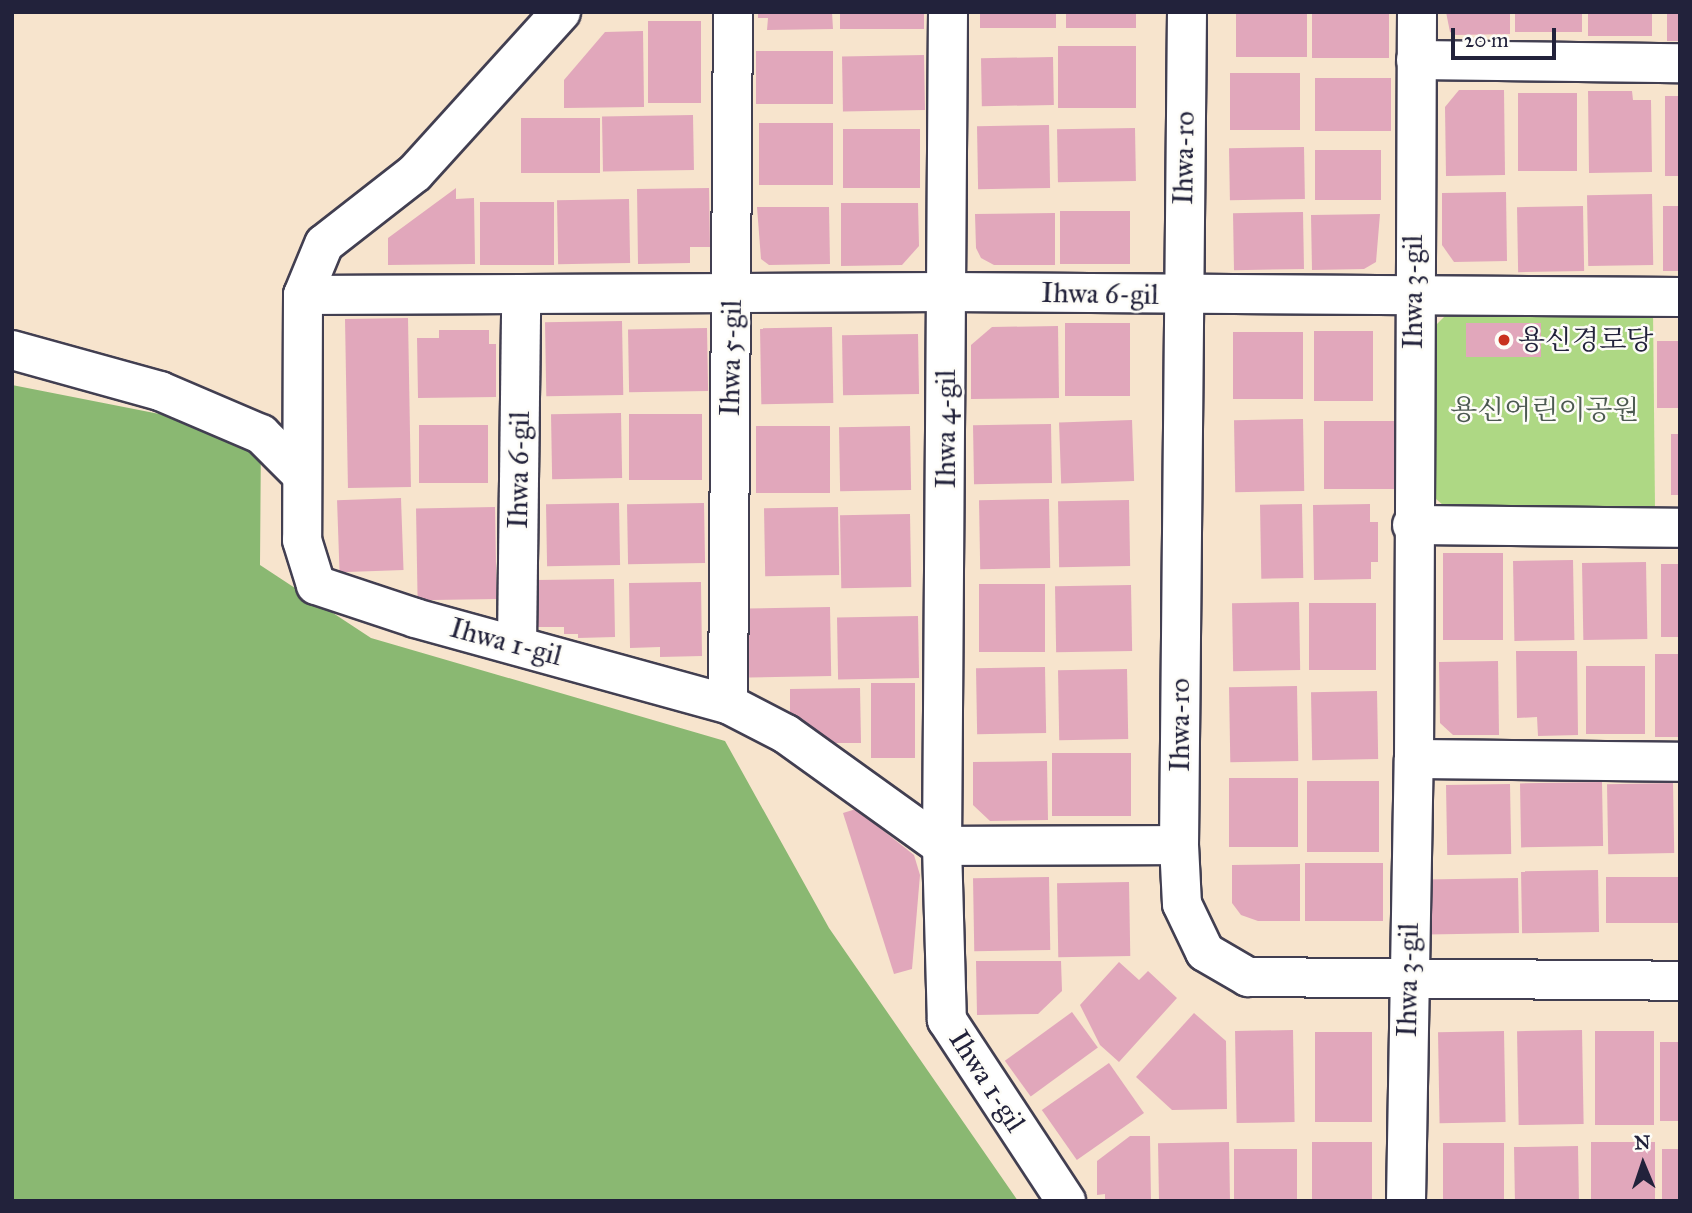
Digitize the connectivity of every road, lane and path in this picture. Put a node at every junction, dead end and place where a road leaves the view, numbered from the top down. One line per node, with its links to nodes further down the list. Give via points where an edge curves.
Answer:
1 (561, 12): 10 (street, Ihwa 1-gil, via 415,173 324,244)
2 (733, 12): 11 (street, Ihwa 5-gil)
3 (948, 12): 8 (street, Ihwa 4-gil)
4 (1187, 12): 13 (street, Ihwa-ro)
5 (1417, 12): 6 (street, Ihwa 3-gil)
6 (1416, 60): 7 (street); 9 (street, Ihwa 3-gil)
7 (1680, 64)
8 (947, 292): 11 (street, Ihwa 6-gil); 13 (street, Ihwa 6-gil); 24 (street, Ihwa 4-gil)
9 (1413, 294): 13 (street, Ihwa 6-gil); 14 (street, Ihwa 6-gil); 17 (street, Ihwa 3-gil)
10 (303, 295): 12 (street, Ihwa 6-gil); 16 (street, Ihwa 1-gil)
11 (732, 295): 12 (street, Ihwa 6-gil); 20 (street, Ihwa 5-gil)
12 (521, 296): 19 (street, Ihwa 6-gil)
13 (1182, 296): 23 (street, Ihwa-ro)
14 (1680, 297)
15 (12, 350): 16 (street, via 160,391 261,434)
16 (301, 474): 19 (street, Ihwa 1-gil, via 302,540 316,584)
17 (1412, 524): 18 (street); 21 (street, Ihwa 3-gil)
18 (1680, 528)
19 (517, 645): 20 (street, Ihwa 1-gil)
20 (728, 704): 24 (street, Ihwa 1-gil, via 786,734)
21 (1414, 759): 22 (street); 25 (street, Ihwa 3-gil)
22 (1680, 762)
23 (1179, 845): 24 (street); 25 (street, Ihwa-ro, via 1182,904 1206,952 1237,971 1248,977)
24 (942, 846): 27 (street, Ihwa 1-gil, via 947,1020)
25 (1407, 980): 26 (street, Ihwa-ro); 28 (street, Ihwa 3-gil)
26 (1680, 981)
27 (1066, 1201)
28 (1406, 1201)

